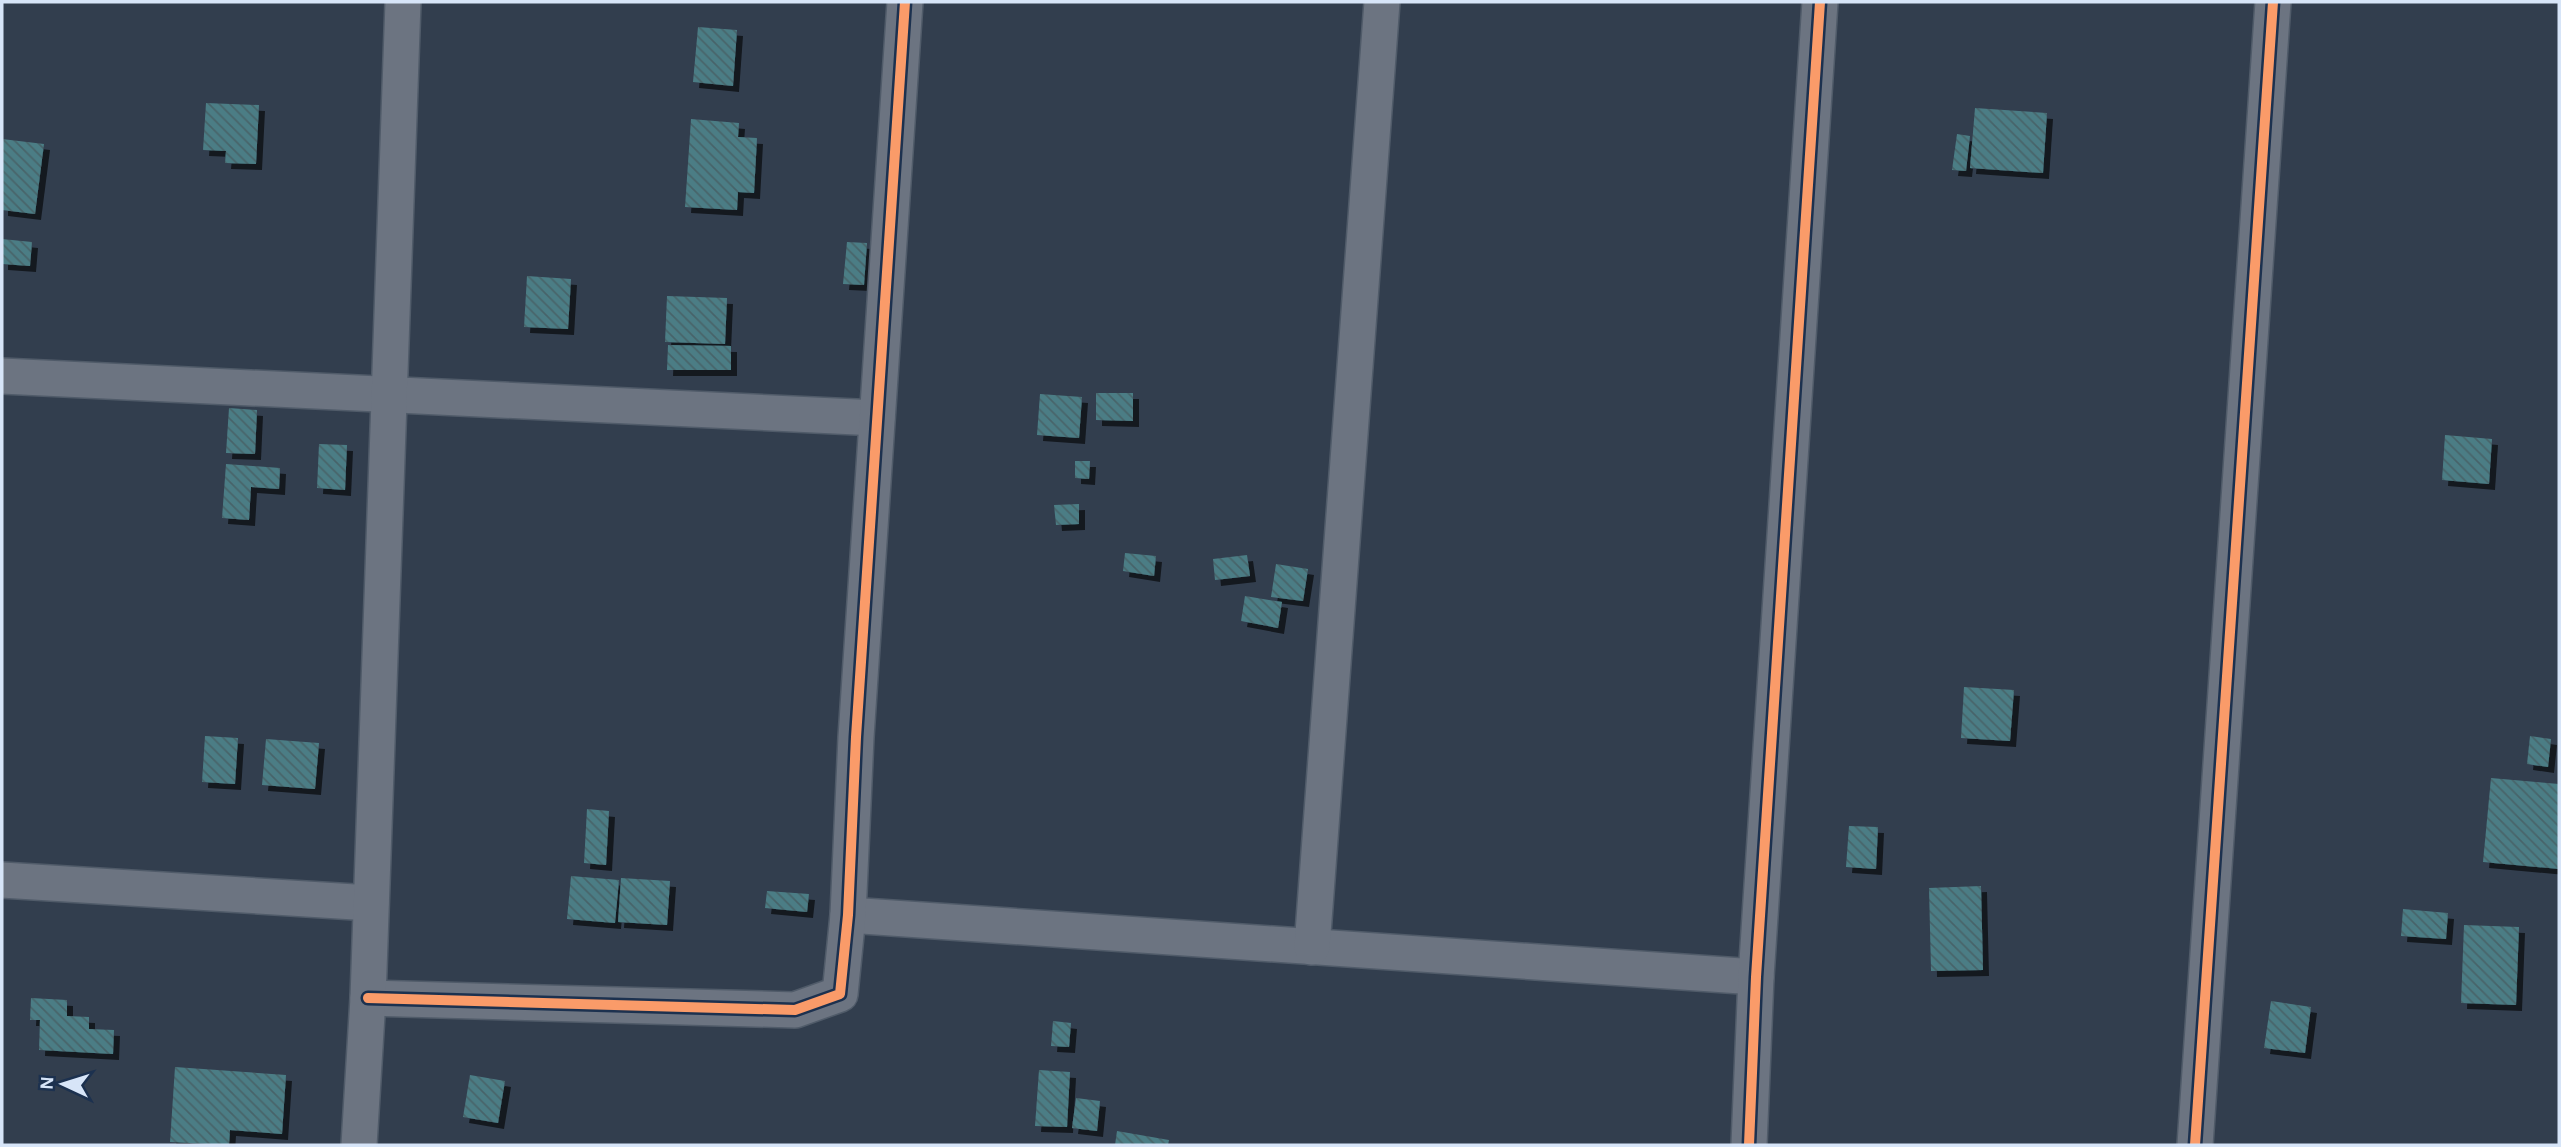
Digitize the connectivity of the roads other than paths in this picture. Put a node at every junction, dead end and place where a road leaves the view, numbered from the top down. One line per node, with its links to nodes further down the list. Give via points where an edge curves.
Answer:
1 (403, 2): 7 (street)
2 (905, 2): 8 (street)
3 (1382, 2): 12 (street)
4 (1819, 2): 13 (street)
5 (2273, 2): 17 (street)
6 (2, 376): 7 (street)
7 (389, 395): 8 (street); 10 (street)
8 (877, 418): 11 (street)
9 (2, 880): 10 (street)
10 (371, 902): 14 (street)
11 (848, 915): 12 (street); 14 (street, via 840,994 794,1010)
12 (1312, 947): 13 (street)
13 (1756, 977): 16 (street)
14 (368, 998): 15 (street)
15 (359, 1145)
16 (1749, 1145)
17 (2195, 1145)

